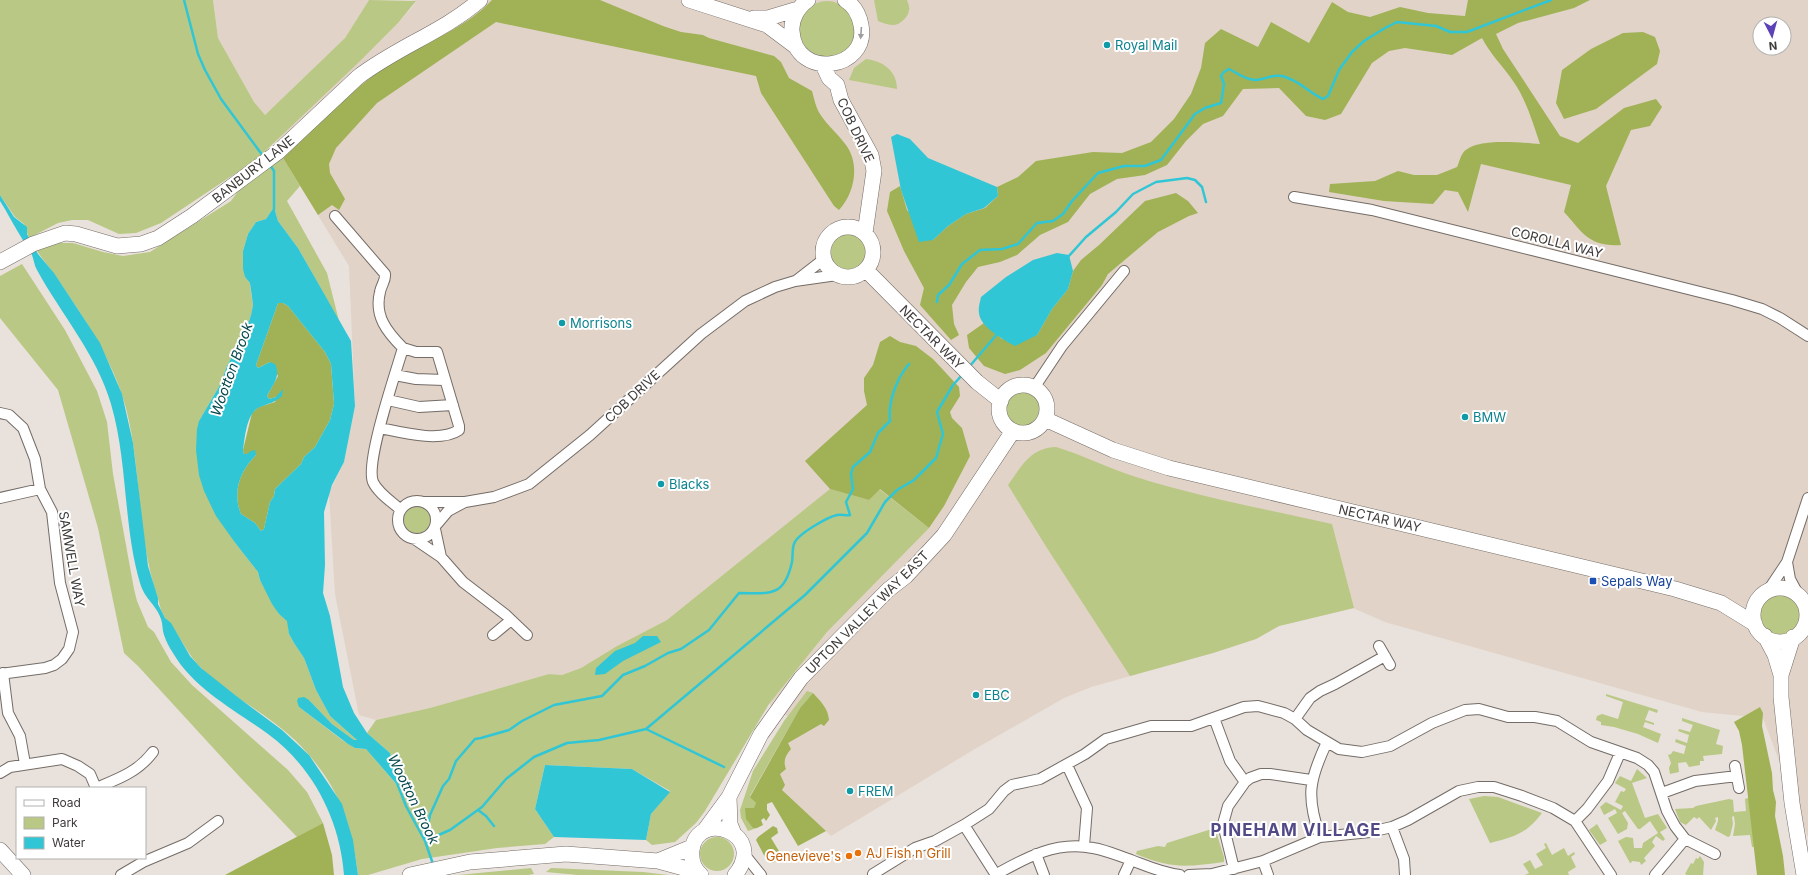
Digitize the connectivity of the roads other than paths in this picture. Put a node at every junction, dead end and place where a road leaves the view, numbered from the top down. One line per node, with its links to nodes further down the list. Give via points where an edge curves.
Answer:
1 (480, 0): 16 (street, BANBURY LANE, via 461,16 367,70 278,152 192,216 147,243 117,246 65,233 33,244)
2 (689, 0): 5 (street)
3 (849, 1): 7 (street, one-way to 7, via 860,17 862,29 855,51)
4 (803, 4): 5 (street, via 768,18); 6 (street, via 791,27)
5 (751, 19): 6 (street, via 767,25)
6 (795, 46): 8 (street, via 807,59)
7 (840, 62): 8 (street); 9 (street, COB DRIVE, via 841,77)
8 (822, 65): 9 (street, COB DRIVE, via 828,78)
9 (837, 85): 11 (street, COB DRIVE, via 841,100 871,155 874,172)
10 (1294, 197): 21 (street, COROLLA WAY, via 1372,210 1732,300 1762,309 1780,318)
11 (871, 199): 13 (street); 14 (street, COB DRIVE)
12 (335, 216): 22 (street, via 385,274 386,280 380,290 378,306 389,335)
13 (850, 226): 14 (street); 15 (street, via 829,234 822,250)
14 (865, 233): 17 (street, via 873,247 873,255)
15 (824, 259): 19 (street); 20 (street, COB DRIVE)
16 (0, 262)
17 (866, 270): 19 (street, via 852,277); 27 (street, NECTAR WAY, via 977,382)
18 (1124, 271): 25 (street, via 1062,346)
19 (837, 275): 20 (street, COB DRIVE)
20 (795, 281): 37 (street, COB DRIVE, via 745,301 716,322 590,435 529,484 494,497)
21 (1807, 338)
22 (403, 348): 23 (street); 24 (street, via 416,352 437,352)
23 (395, 375): 24 (street); 26 (street)
24 (444, 380): 28 (street)
25 (1034, 388): 27 (street, via 1022,386 1011,389); 30 (street, via 1040,392 1047,405)
26 (388, 400): 28 (street, via 419,407); 31 (street)
27 (1001, 401): 32 (street, via 1000,417)
28 (453, 405): 31 (street, via 459,426 455,433 425,436)
29 (0, 413): 33 (street, SAMWELL WAY, via 9,415 23,428 35,459)
30 (1045, 419): 32 (street, via 1030,432); 45 (street, NECTAR WAY, via 1113,450 1169,468 1637,580)
31 (380, 428): 38 (street, via 371,472 373,482)
32 (1013, 431): 71 (street, UPTON VALLEY WAY EAST, via 944,534 906,576 888,590 801,678 761,734)
33 (40, 489): 34 (street); 55 (street, SAMWELL WAY, via 52,512 60,583 73,632 72,641 62,659 54,665)
34 (0, 498)
35 (1808, 498): 42 (street)
36 (424, 502): 37 (street, COB DRIVE); 38 (street, via 411,502); 39 (street, via 435,513)
37 (465, 502): 39 (street, COB DRIVE, via 448,511)
38 (401, 510): 40 (street, via 398,516 400,529 409,538)
39 (436, 526): 40 (street, via 425,538); 41 (street)
40 (416, 540): 41 (street)
41 (442, 557): 46 (street, via 463,582)
42 (1787, 562): 43 (street, via 1790,579); 44 (street)
43 (1798, 594): 44 (street, via 1785,588 1778,588); 51 (street, via 1806,607 1806,622 1802,631)
44 (1762, 596): 45 (street, NECTAR WAY, via 1745,603); 47 (street, via 1754,616)
45 (1721, 603): 47 (street, NECTAR WAY)
46 (511, 620): 48 (street); 49 (street)
47 (1755, 624): 50 (street)
48 (527, 634)
49 (493, 635)
50 (1765, 636): 51 (street, via 1781,641); 56 (street, via 1775,655)
51 (1793, 638): 56 (street)
52 (1379, 646): 53 (street)
53 (1385, 656): 54 (street); 58 (street, via 1320,691 1310,698)
54 (1390, 665)
55 (2, 673): 62 (street, via 8,713 20,736)
56 (1781, 675): 110 (street, via 1792,803)
57 (1214, 718): 58 (street, via 1244,707 1258,706); 63 (street, via 1191,726 1143,727 1106,739); 66 (street, via 1230,761)
58 (1296, 718): 59 (street, via 1308,730)
59 (1327, 742): 61 (street, via 1339,749 1362,752 1390,746 1455,713 1479,709 1508,717 1534,717 1557,721 1591,742); 65 (street)
60 (153, 752): 68 (street, via 148,760 130,774)
61 (1620, 753): 70 (street, via 1637,758 1648,765 1654,772); 73 (street, via 1608,781)
62 (25, 764): 64 (street, via 10,766); 67 (street, via 62,759 90,774)
63 (1067, 765): 74 (street, via 1040,779 1012,785 989,809); 80 (street, via 1087,808)
64 (0, 773)
65 (1312, 780): 66 (street, via 1261,774); 78 (street, via 1311,809)
66 (1245, 782): 92 (street, via 1228,806 1223,824)
67 (96, 787)
68 (98, 787)
69 (1739, 788): 70 (street, via 1736,771)
70 (1662, 793): 79 (street, via 1667,811)
71 (729, 797): 76 (street, UPTON VALLEY WAY EAST); 77 (street, UPTON VALLEY WAY EAST, via 730,824)
72 (218, 821): 86 (street, via 188,843)
73 (1575, 821): 75 (street, via 1553,808 1522,796 1494,787 1478,787 1459,791); 108 (street)
74 (964, 825): 91 (street, via 935,841 915,848); 101 (street)
75 (1392, 827): 78 (street); 107 (street, via 1404,859)
76 (704, 831): 77 (street, via 722,828); 81 (street, UPTON VALLEY WAY EAST)
77 (734, 834): 82 (street, UPTON VALLEY WAY EAST, via 741,842)
78 (1320, 837): 90 (street)
79 (1685, 839): 84 (street); 109 (street)
80 (1084, 846): 83 (street, via 1054,848); 88 (street)
81 (692, 847): 89 (street); 93 (street, via 693,865)
82 (744, 854): 98 (street); 99 (street)
83 (1036, 854): 101 (street); 102 (street)
84 (1715, 854)
85 (3, 858): 95 (street)
86 (146, 859)
87 (142, 860): 96 (street)
88 (1131, 860): 103 (street); 104 (street, via 1164,873)
89 (658, 861): 93 (street); 97 (street, via 566,854 470,862)
90 (1263, 861): 92 (street); 106 (street)
91 (888, 866): 94 (street); 100 (street)
92 (1234, 869): 105 (street, via 1212,874)
93 (700, 874)
94 (873, 874)
95 (23, 875)
96 (121, 875)
97 (410, 875)
98 (735, 875)
99 (761, 875)
100 (894, 875)
101 (996, 875)
102 (1044, 875)
103 (1124, 875)
104 (1180, 875)
105 (1189, 875)
106 (1268, 875)
107 (1406, 875)
108 (1611, 875)
109 (1654, 875)
110 (1804, 875)

